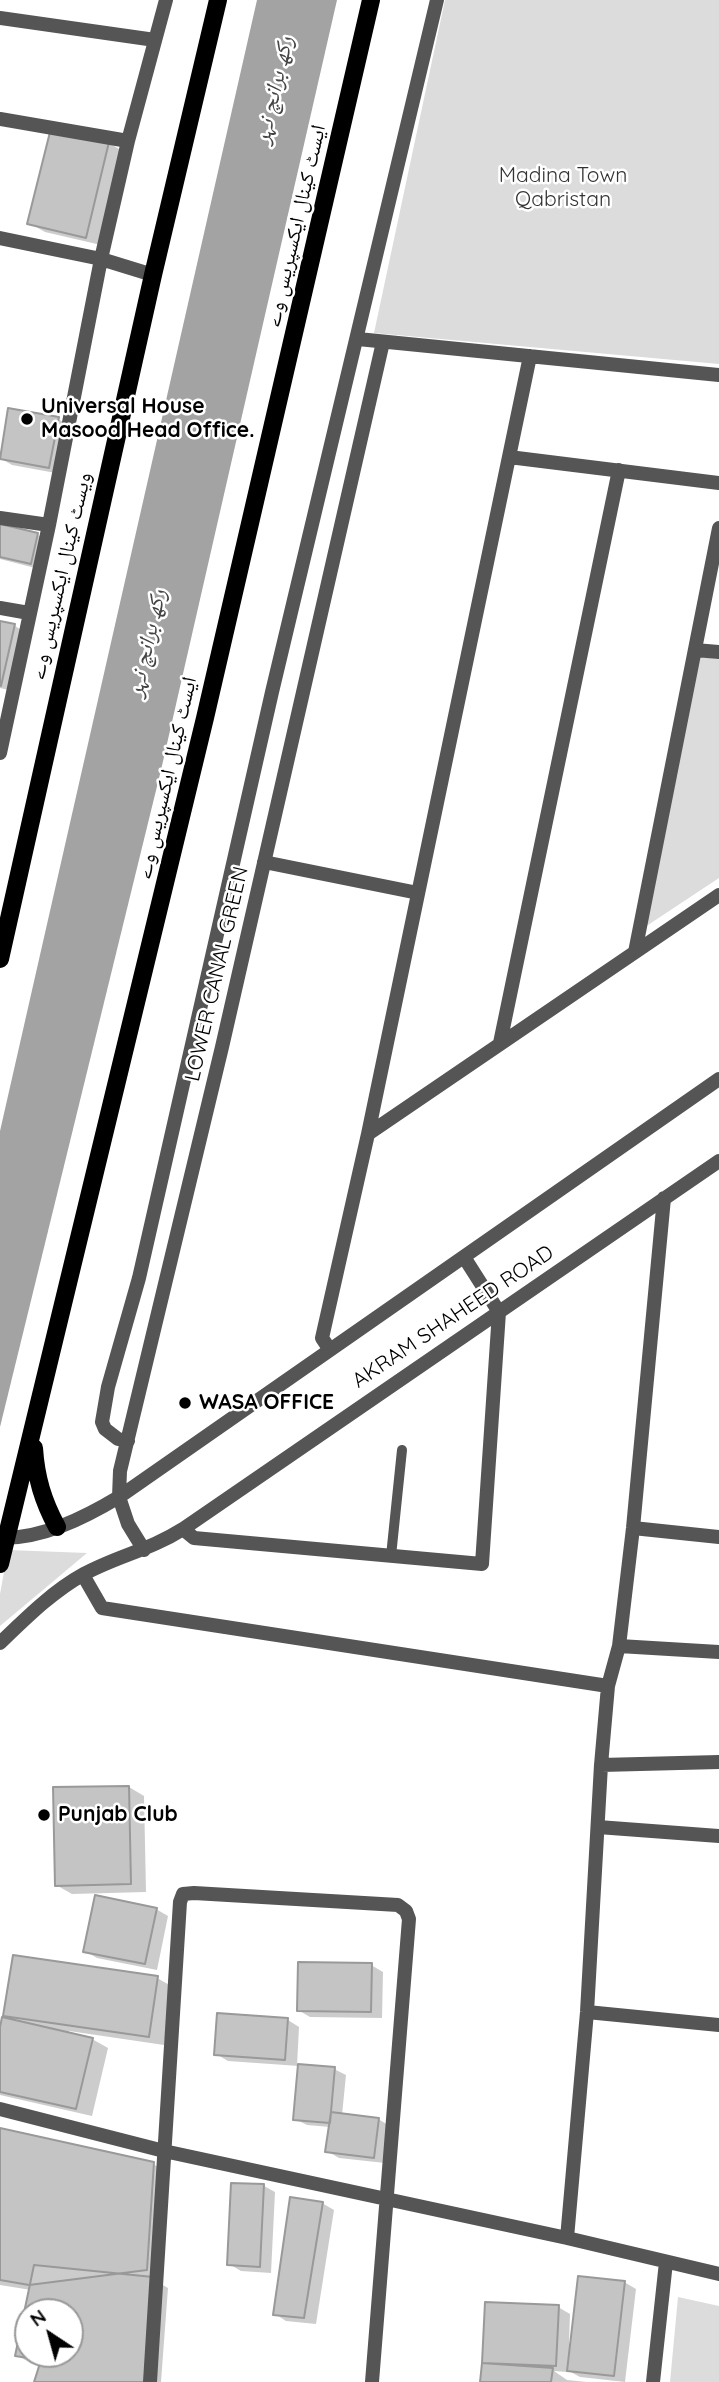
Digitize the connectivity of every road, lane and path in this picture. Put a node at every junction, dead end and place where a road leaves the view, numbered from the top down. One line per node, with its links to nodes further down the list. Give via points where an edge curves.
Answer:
1 (166, 0): 6 (street)
2 (218, 0): 11 (main road, ویسٹ کینال ایکسپریس وے)
3 (371, 0): 41 (main road, ایسٹ کینال ایکسپریس وے, via 205,718)
4 (438, 0): 12 (street)
5 (0, 18): 6 (street)
6 (155, 40): 8 (street)
7 (0, 119): 8 (street)
8 (128, 141): 10 (street)
9 (0, 238): 10 (street)
10 (102, 259): 11 (street); 20 (street)
11 (152, 275): 32 (main road, ویسٹ کینال ایکسپریس وے)
12 (358, 339): 13 (street); 42 (street, via 272,692 139,1278 108,1387 104,1429 118,1440)
13 (383, 342): 14 (street); 28 (street, LOWER CANAL GREEN)
14 (530, 356): 15 (street); 16 (street)
15 (719, 374)
16 (509, 457): 17 (street); 29 (street)
17 (619, 470): 18 (street); 33 (street)
18 (719, 483)
19 (0, 519): 20 (street)
20 (49, 525): 23 (street)
21 (719, 528): 24 (street)
22 (0, 608): 23 (street)
23 (29, 613): 26 (street)
24 (695, 650): 25 (street); 31 (street)
25 (719, 652)
26 (4, 708): 27 (street)
27 (0, 753)
28 (264, 862): 29 (street); 42 (street, LOWER CANAL GREEN)
29 (418, 893): 35 (street)
30 (719, 895): 31 (street)
31 (635, 952): 33 (street)
32 (0, 959)
33 (500, 1043): 35 (street)
34 (719, 1079): 38 (street, AKRAM SHAHEED ROAD)
35 (368, 1134): 40 (street, via 321,1338)
36 (719, 1161): 37 (street, AKRAM SHAHEED ROAD)
37 (664, 1198): 39 (street, AKRAM SHAHEED ROAD); 46 (street)
38 (464, 1257): 39 (street); 40 (street, AKRAM SHAHEED ROAD)
39 (499, 1312): 47 (street, AKRAM SHAHEED ROAD); 51 (street, via 482,1563)
40 (330, 1350): 44 (street, AKRAM SHAHEED ROAD)
41 (44, 1382): 45 (main road, via 33,1434 36,1471 44,1503); 49 (main road, ایسٹ کینال ایکسپریس وے)
42 (128, 1441): 44 (street, LOWER CANAL GREEN)
43 (402, 1450): 51 (lane)
44 (118, 1497): 45 (street); 50 (street)
45 (57, 1527): 49 (street)
46 (633, 1528): 48 (street); 55 (street)
47 (183, 1529): 50 (street, AKRAM SHAHEED ROAD); 51 (street, via 194,1538)
48 (719, 1537)
49 (3, 1538): 52 (main road, ایسٹ کینال ایکسپریس وے)
50 (144, 1550): 53 (street, AKRAM SHAHEED ROAD)
51 (391, 1556)
52 (0, 1564)
53 (83, 1575): 54 (street, AKRAM SHAHEED ROAD); 57 (street, via 102,1608)
54 (0, 1643)
55 (619, 1646): 56 (street); 57 (street)
56 (719, 1652)
57 (608, 1686): 59 (street)
58 (719, 1762): 59 (street)
59 (601, 1765): 60 (street)
60 (598, 1827): 61 (street); 62 (street)
61 (719, 1836)
62 (587, 2012): 63 (street); 67 (street)
63 (719, 2025)
64 (0, 2109): 65 (street)
65 (164, 2151): 66 (street); 66 (street, via 183,1894 398,1905 409,1919); 70 (street)
66 (386, 2199): 67 (street); 71 (street)
67 (567, 2238): 68 (street)
68 (666, 2262): 69 (street); 72 (street)
69 (719, 2274)
70 (150, 2382)
71 (372, 2382)
72 (653, 2382)

